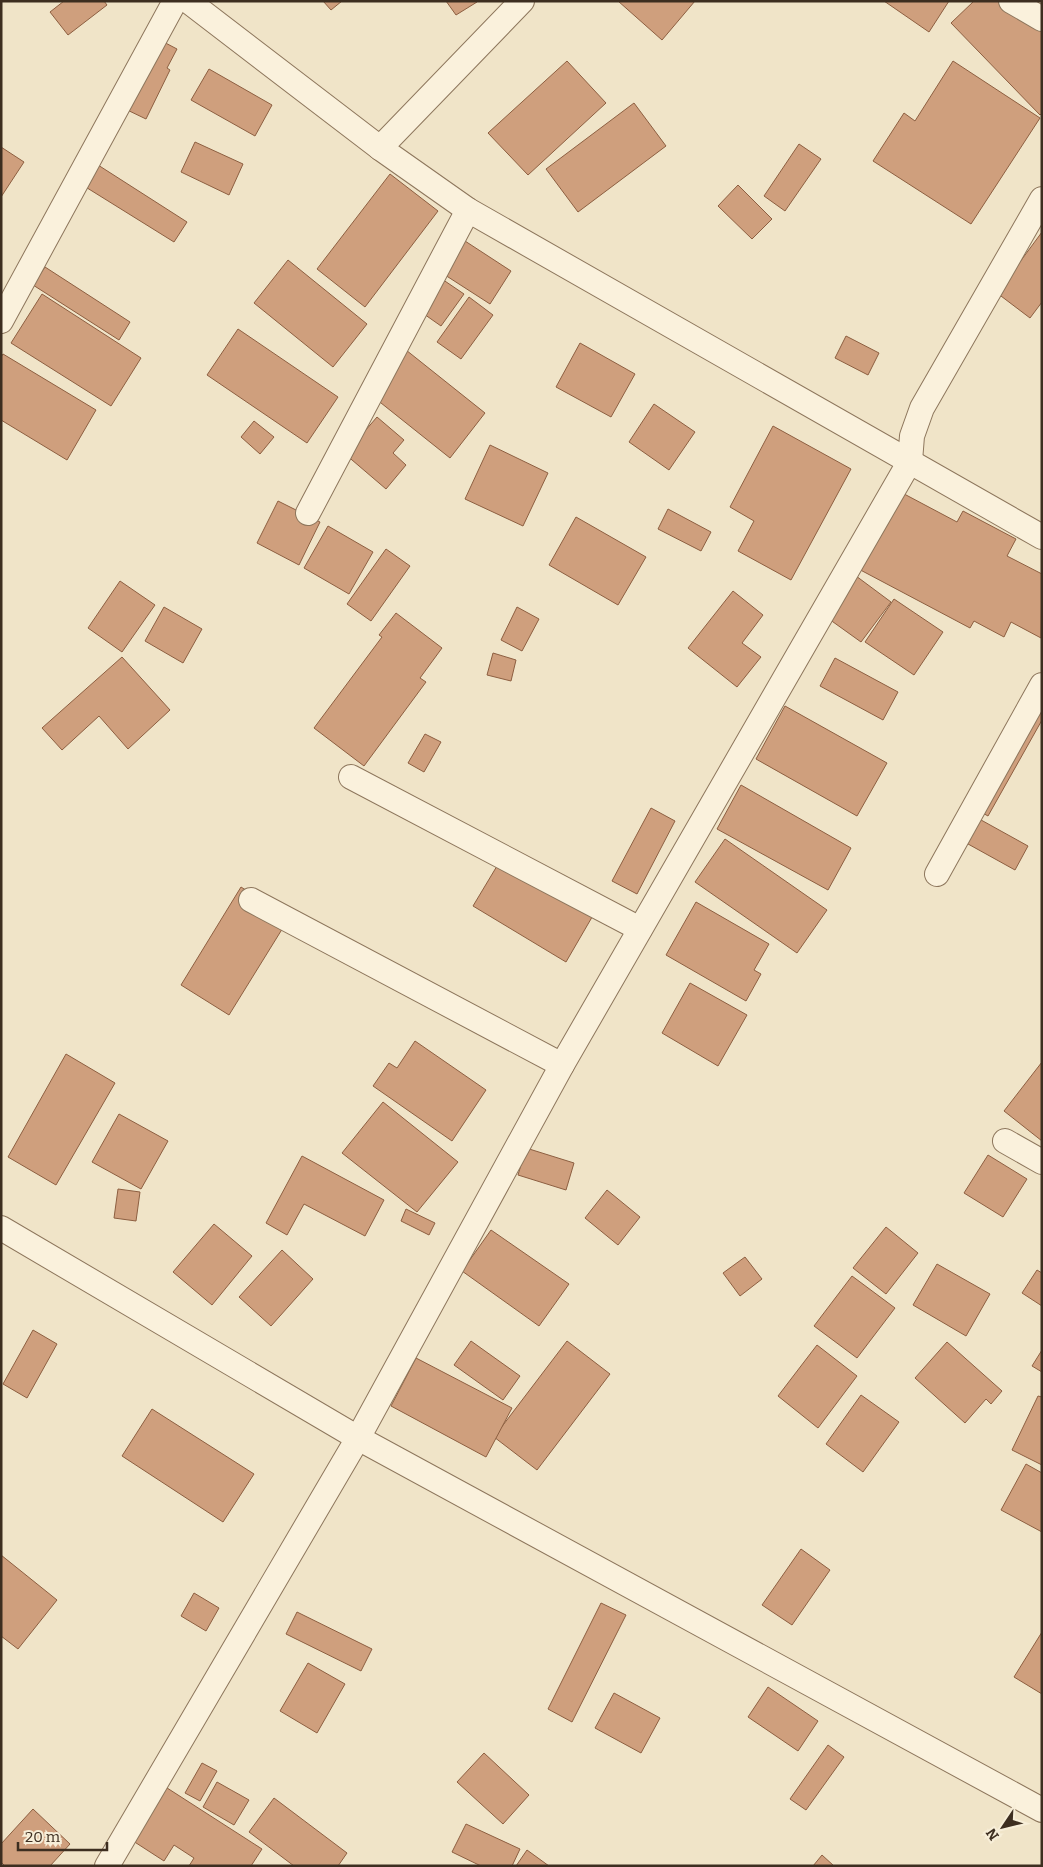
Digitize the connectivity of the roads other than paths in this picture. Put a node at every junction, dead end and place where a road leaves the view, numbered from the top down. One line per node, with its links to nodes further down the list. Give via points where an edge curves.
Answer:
1 (175, 1): 9 (street)
2 (188, 1): 6 (street)
3 (522, 1): 6 (street)
4 (1011, 1): 5 (street)
5 (1042, 19)
6 (380, 148): 8 (street)
7 (1042, 199): 10 (street, via 922,408 912,436)
8 (468, 210): 10 (street); 11 (street)
9 (1, 321)
10 (910, 461): 12 (street); 17 (street)
11 (308, 513)
12 (1042, 537)
13 (1042, 685): 15 (street)
14 (352, 777): 17 (street)
15 (937, 874)
16 (251, 900): 18 (street)
17 (640, 929): 18 (street)
18 (562, 1065): 22 (street)
19 (1005, 1141): 20 (street)
20 (1042, 1162)
21 (1, 1228): 22 (street)
22 (358, 1438): 23 (street); 24 (street)
23 (1042, 1810)
24 (107, 1866)

